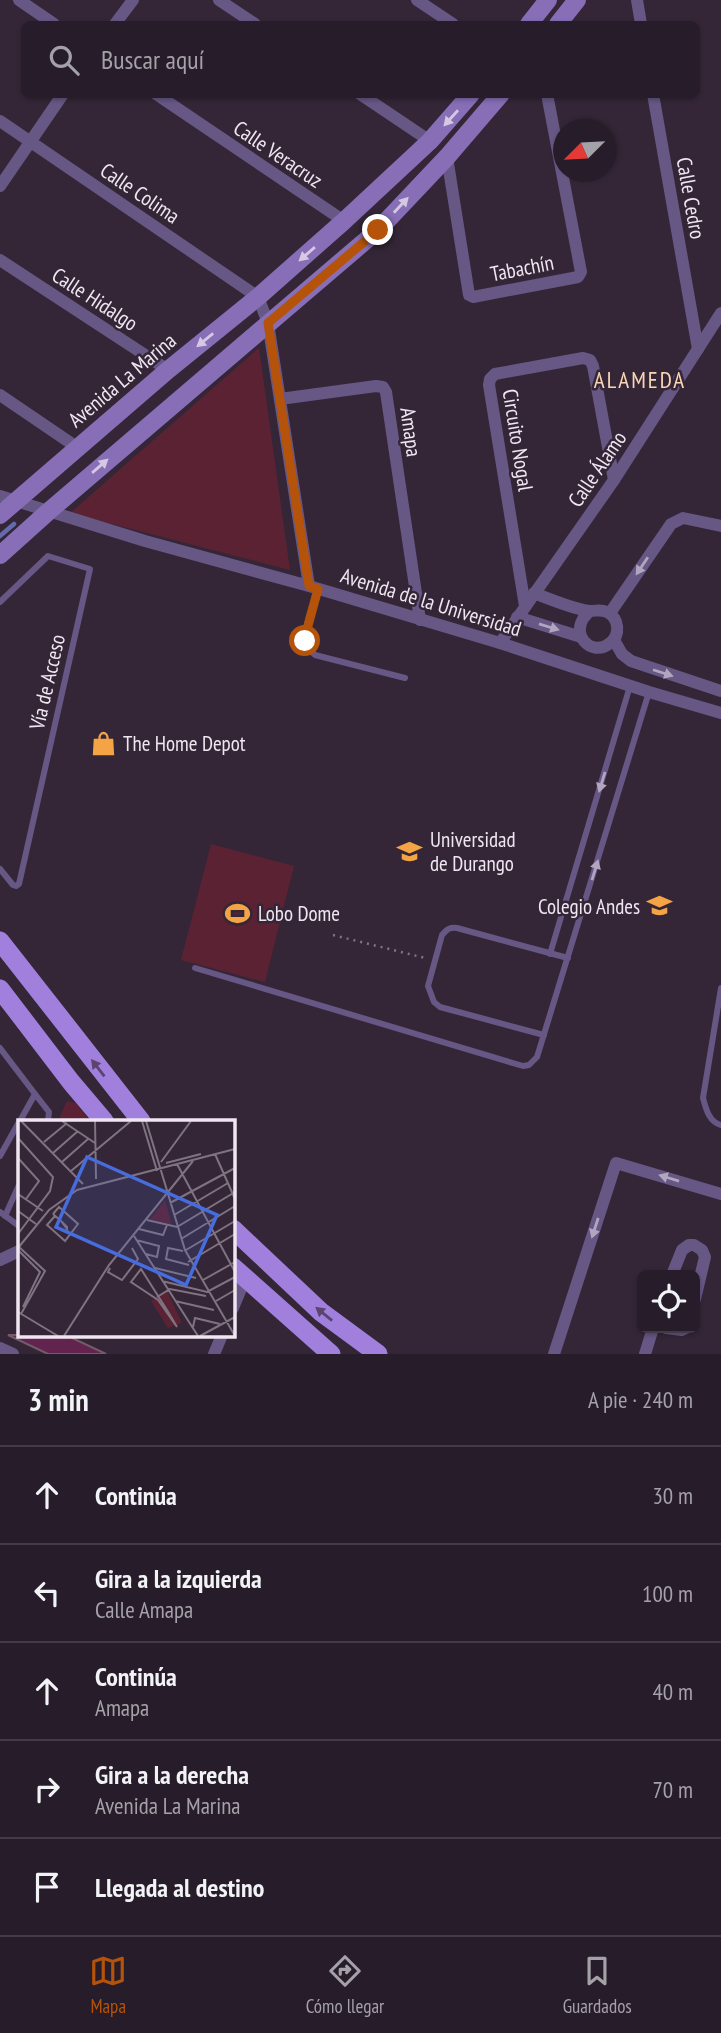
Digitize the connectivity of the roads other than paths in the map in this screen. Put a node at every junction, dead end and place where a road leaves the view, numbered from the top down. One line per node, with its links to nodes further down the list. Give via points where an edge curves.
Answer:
1 (19, 0): 8 (street)
2 (133, 0): 9 (street)
3 (219, 0): 10 (street)
4 (417, 0): 11 (street)
5 (548, 0): 12 (main road)
6 (577, 0): 13 (main road)
7 (636, 0): 14 (street)
8 (50, 21)
9 (117, 21)
10 (251, 21)
11 (448, 21)
12 (531, 21)
13 (560, 21)
14 (640, 21)
15 (61, 98): 24 (street)
16 (162, 98): 27 (street, Calle Veracruz)
17 (366, 98): 23 (street)
18 (468, 98): 23 (main road, Avenida La Marina, one-way to 23)
19 (498, 98): 25 (main road)
20 (548, 98): 25 (street, Tabachín, via 581,272 578,277 473,298 469,295)
21 (654, 98): 32 (street, Calle Cedro)
22 (0, 121): 24 (street, Calle Colima)
23 (430, 141): 27 (main road, Avenida La Marina)
24 (30, 142): 26 (street); 29 (street, Calle Colima)
25 (447, 157): 31 (main road, one-way to 25, via 378,230)
26 (0, 186)
27 (344, 221): 29 (main road, Avenida La Marina, one-way to 29)
28 (0, 260): 33 (street, Calle Hidalgo)
29 (258, 297): 31 (street); 33 (main road, Avenida La Marina, one-way to 33)
30 (721, 313): 32 (street, Calle Álamo)
31 (268, 323): 35 (street); 39 (main road, one-way to 31)
32 (698, 349): 37 (street, Calle Álamo)
33 (168, 370): 36 (main road, Avenida La Marina)
34 (0, 396): 36 (street)
35 (280, 399): 43 (street); 49 (street, Amapa, via 383,387)
36 (78, 448): 38 (main road, Avenida La Marina)
37 (614, 480): 44 (street, Calle Álamo); 46 (street, Circuito Nogal, via 590,360 495,374 490,379)
38 (9, 498): 39 (street); 40 (main road, Avenida La Marina)
39 (48, 511): 42 (main road); 43 (street, Avenida de la Universidad)
40 (0, 515)
41 (721, 526): 48 (street, one-way to 48, via 683,518 671,524)
42 (0, 555)
43 (314, 587): 49 (street, Avenida de la Universidad); 53 (lane, via 305,641 309,650)
44 (534, 593): 46 (street, Calle Álamo); 47 (street)
45 (0, 602): 58 (lane, Vía de Acceso, via 48,556 90,569 19,884 13,885)
46 (521, 611): 50 (street, one-way to 50); 52 (street, Calle Álamo)
47 (590, 611): 48 (street); 50 (street, via 579,627)
48 (610, 613): 51 (street, via 618,631)
49 (420, 620): 52 (street, Avenida de la Universidad)
50 (581, 637): 51 (street, via 596,648)
51 (614, 640): 55 (street, one-way to 55, via 631,661)
52 (500, 643): 54 (street, Avenida de la Universidad)
53 (404, 678)
54 (630, 686): 56 (street, Avenida de la Universidad); 60 (lane, one-way to 60)
55 (721, 691)
56 (649, 692): 57 (street, Avenida de la Universidad); 61 (lane, one-way to 56)
57 (721, 713)
58 (0, 869)
59 (0, 941): 71 (main road, one-way to 59)
60 (550, 954): 61 (lane); 65 (lane, via 452,927 442,935 428,986 440,1007)
61 (568, 958): 65 (lane)
62 (195, 968): 65 (lane, via 523,1066 537,1057)
63 (721, 988): 73 (lane, via 703,1098 708,1114)
64 (0, 989): 70 (main road)
65 (544, 1035)
66 (0, 1048): 67 (lane)
67 (35, 1094): 68 (lane); 69 (lane, via 49,1112)
68 (21, 1120)
69 (48, 1120)
70 (103, 1120)
71 (140, 1120)
72 (18, 1125): 74 (lane)
73 (721, 1125)
74 (0, 1156)
75 (18, 1187): 77 (lane)
76 (721, 1194): 93 (street, one-way to 93, via 616,1163)
77 (3, 1214): 78 (lane)
78 (18, 1225)
79 (234, 1230): 92 (main road, one-way to 79, via 321,1312)
80 (18, 1251): 81 (street)
81 (0, 1260)
82 (674, 1270): 84 (street, via 682,1250 694,1245 705,1257)
83 (239, 1273): 85 (street); 91 (main road)
84 (700, 1278)
85 (234, 1302)
86 (651, 1333): 94 (street)
87 (222, 1336): 90 (street)
88 (0, 1348): 89 (street)
89 (13, 1354)
90 (214, 1354)
91 (331, 1354)
92 (379, 1354)
93 (554, 1354)
94 (645, 1354)

